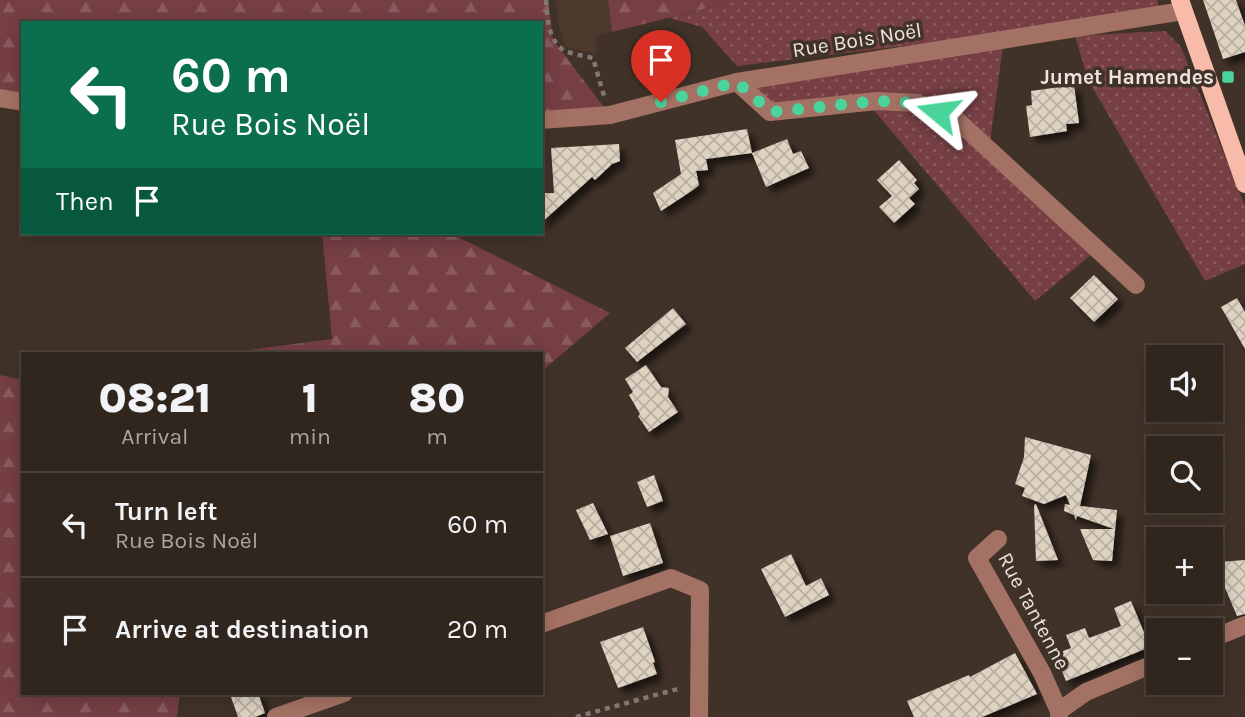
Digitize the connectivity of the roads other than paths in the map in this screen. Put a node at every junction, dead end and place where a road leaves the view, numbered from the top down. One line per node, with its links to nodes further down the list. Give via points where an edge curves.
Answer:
1 (1181, 6): 2 (street, Rue Bois Noël); 6 (main road)
2 (737, 82): 5 (street, Rue Bois Noël, via 610,115); 7 (street, via 771,112 877,101 917,103 958,121)
3 (0, 98): 4 (street)
4 (21, 102)
5 (543, 120)
6 (1245, 184)
7 (1136, 285)
8 (998, 539): 14 (street, Rue Tantenne, via 977,558 1042,673)
9 (543, 623): 16 (street, via 671,578 700,590)
10 (1245, 625): 11 (street)
11 (1223, 634)
12 (1146, 667): 14 (street, Rue Tantenne, via 1086,692)
13 (339, 695): 15 (street)
14 (1059, 714)
15 (276, 717)
16 (699, 717)

